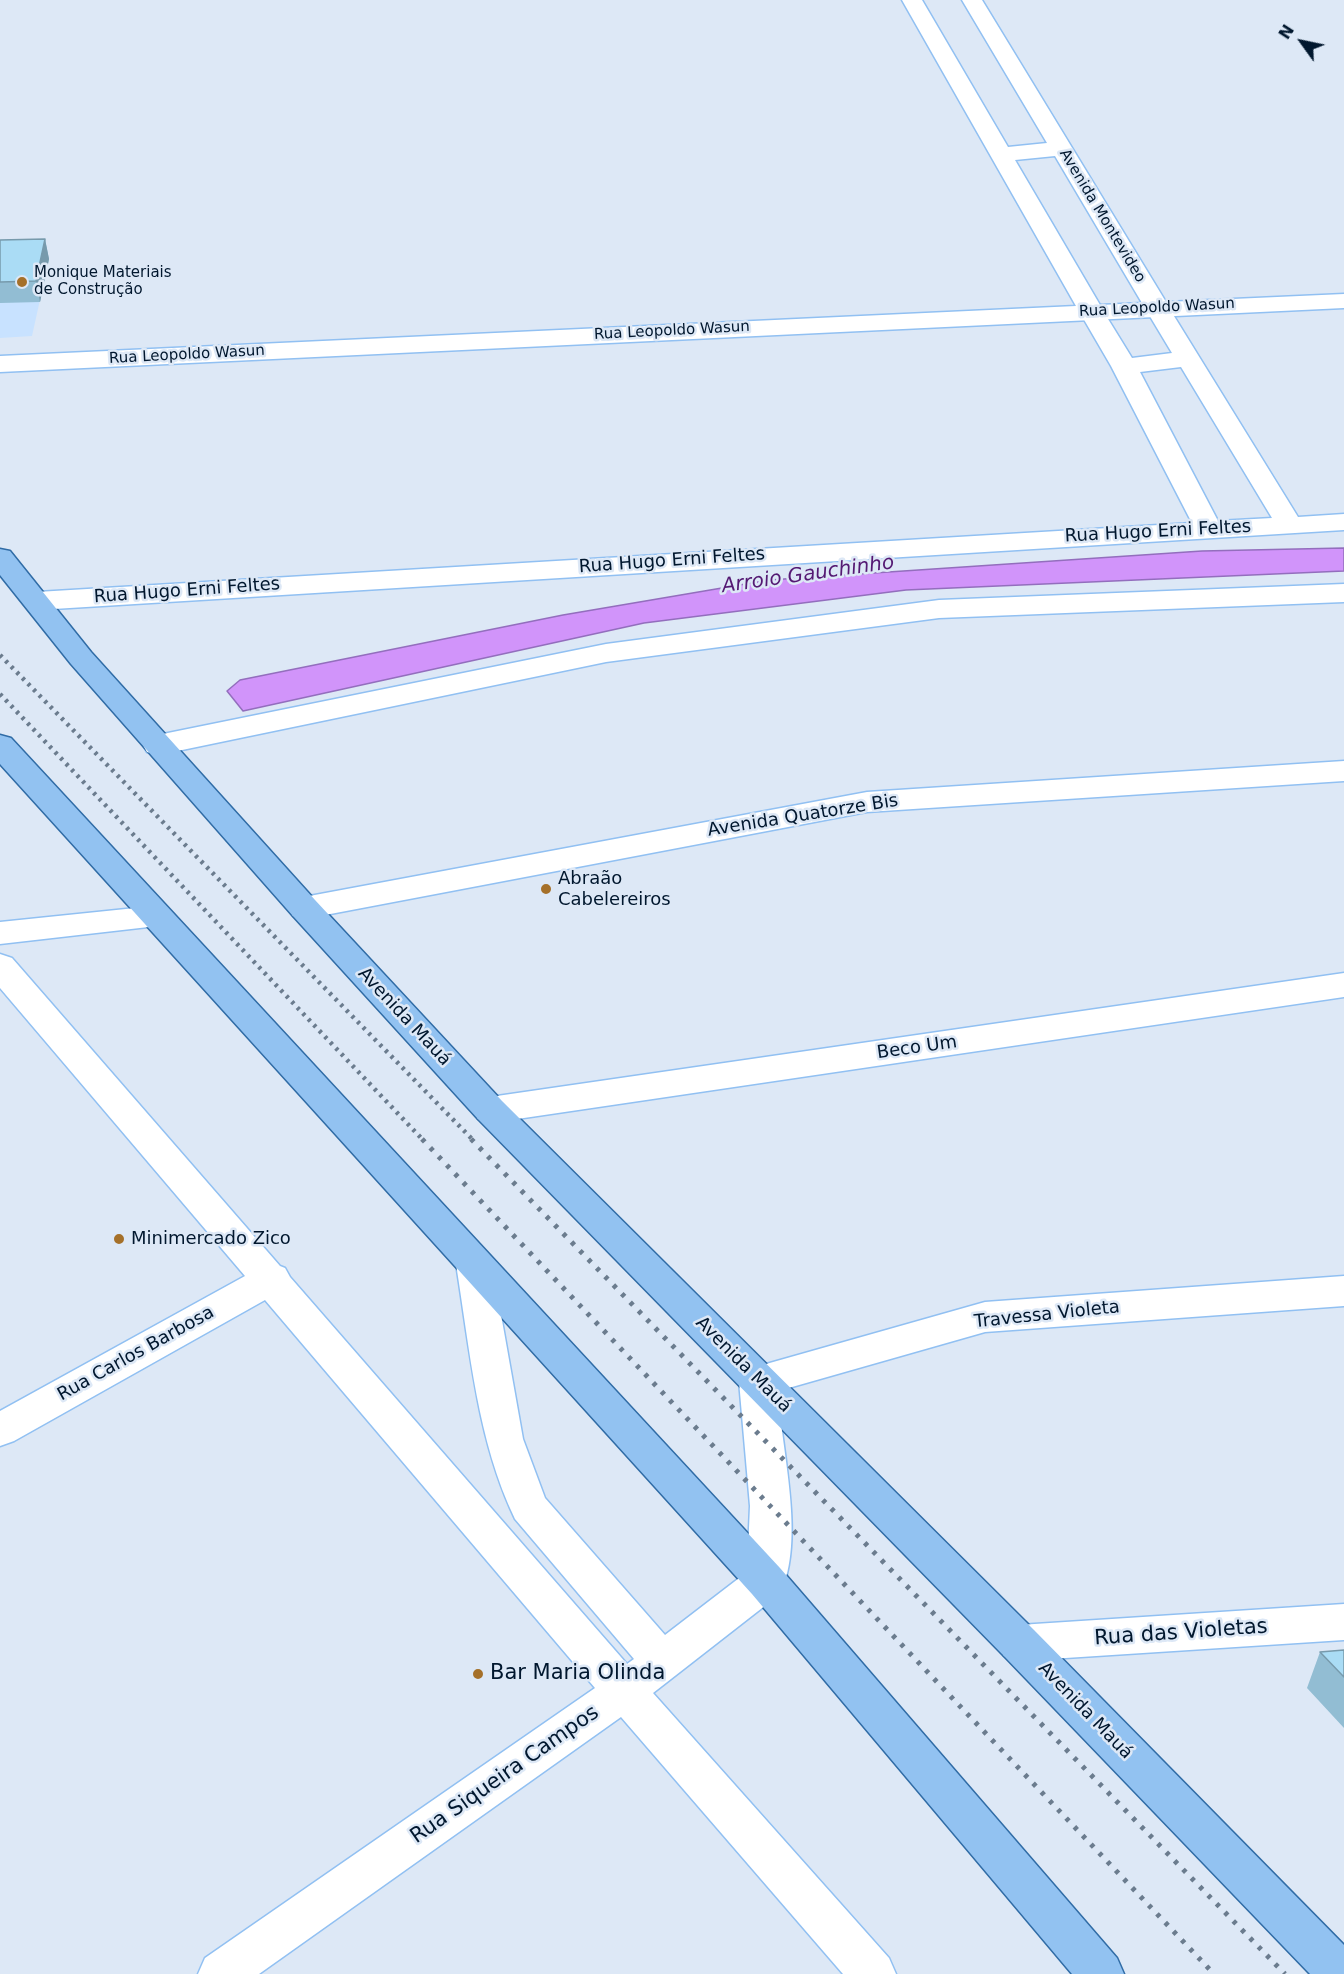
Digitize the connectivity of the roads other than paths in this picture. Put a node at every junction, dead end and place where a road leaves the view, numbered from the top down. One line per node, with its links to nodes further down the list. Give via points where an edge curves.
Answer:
1 (912, 0): 4 (street)
2 (972, 0): 3 (street, Avenida Montevideo)
3 (987, 27): 4 (street); 5 (street, Avenida Montevideo)
4 (929, 31): 6 (street)
5 (1061, 149): 6 (street); 8 (street, Avenida Montevideo)
6 (1000, 154): 9 (street)
7 (1344, 301): 8 (street, Rua Leopoldo Wasun)
8 (1157, 308): 9 (street, Rua Leopoldo Wasun); 10 (street, Avenida Montevideo)
9 (1091, 311): 11 (street, Rua Leopoldo Wasun); 12 (street)
10 (1188, 359): 12 (street); 14 (street, Avenida Montevideo)
11 (0, 364)
12 (1124, 366): 15 (street)
13 (1344, 522): 14 (street, Rua Hugo Erni Feltes)
14 (1289, 524): 15 (street, Rua Hugo Erni Feltes)
15 (1208, 528): 18 (street, Rua Hugo Erni Feltes)
16 (0, 557): 18 (main road, Avenida Mauá)
17 (1344, 593): 19 (street, via 927,611 606,653)
18 (37, 601): 19 (main road, Avenida Mauá)
19 (158, 745): 22 (main road, Avenida Mauá)
20 (3, 748): 23 (main road)
21 (1344, 771): 22 (street, Avenida Quatorze Bis, via 867,802)
22 (304, 908): 27 (main road, Avenida Mauá)
23 (155, 917): 24 (street); 28 (main road)
24 (0, 933)
25 (0, 966): 29 (street)
26 (1344, 985): 27 (street, Beco Um)
27 (490, 1110): 31 (main road, Avenida Mauá)
28 (474, 1264): 33 (main road); 36 (street, via 504,1439 529,1507)
29 (272, 1278): 32 (street, Rua Carlos Barbosa); 37 (street)
30 (1344, 1291): 31 (street, Travessa Violeta, via 986,1317)
31 (758, 1381): 33 (street, via 759,1424 770,1502); 35 (main road, Avenida Mauá)
32 (0, 1430)
33 (766, 1581): 36 (street, Rua Siqueira Campos); 40 (main road)
34 (1344, 1622): 35 (street, Rua das Violetas)
35 (1019, 1643): 41 (main road, Avenida Mauá)
36 (662, 1662): 37 (street, Rua Siqueira Campos)
37 (624, 1690): 38 (street, Rua Siqueira Campos); 39 (street)
38 (221, 1974)
39 (873, 1974)
40 (1101, 1974)
41 (1341, 1974)

